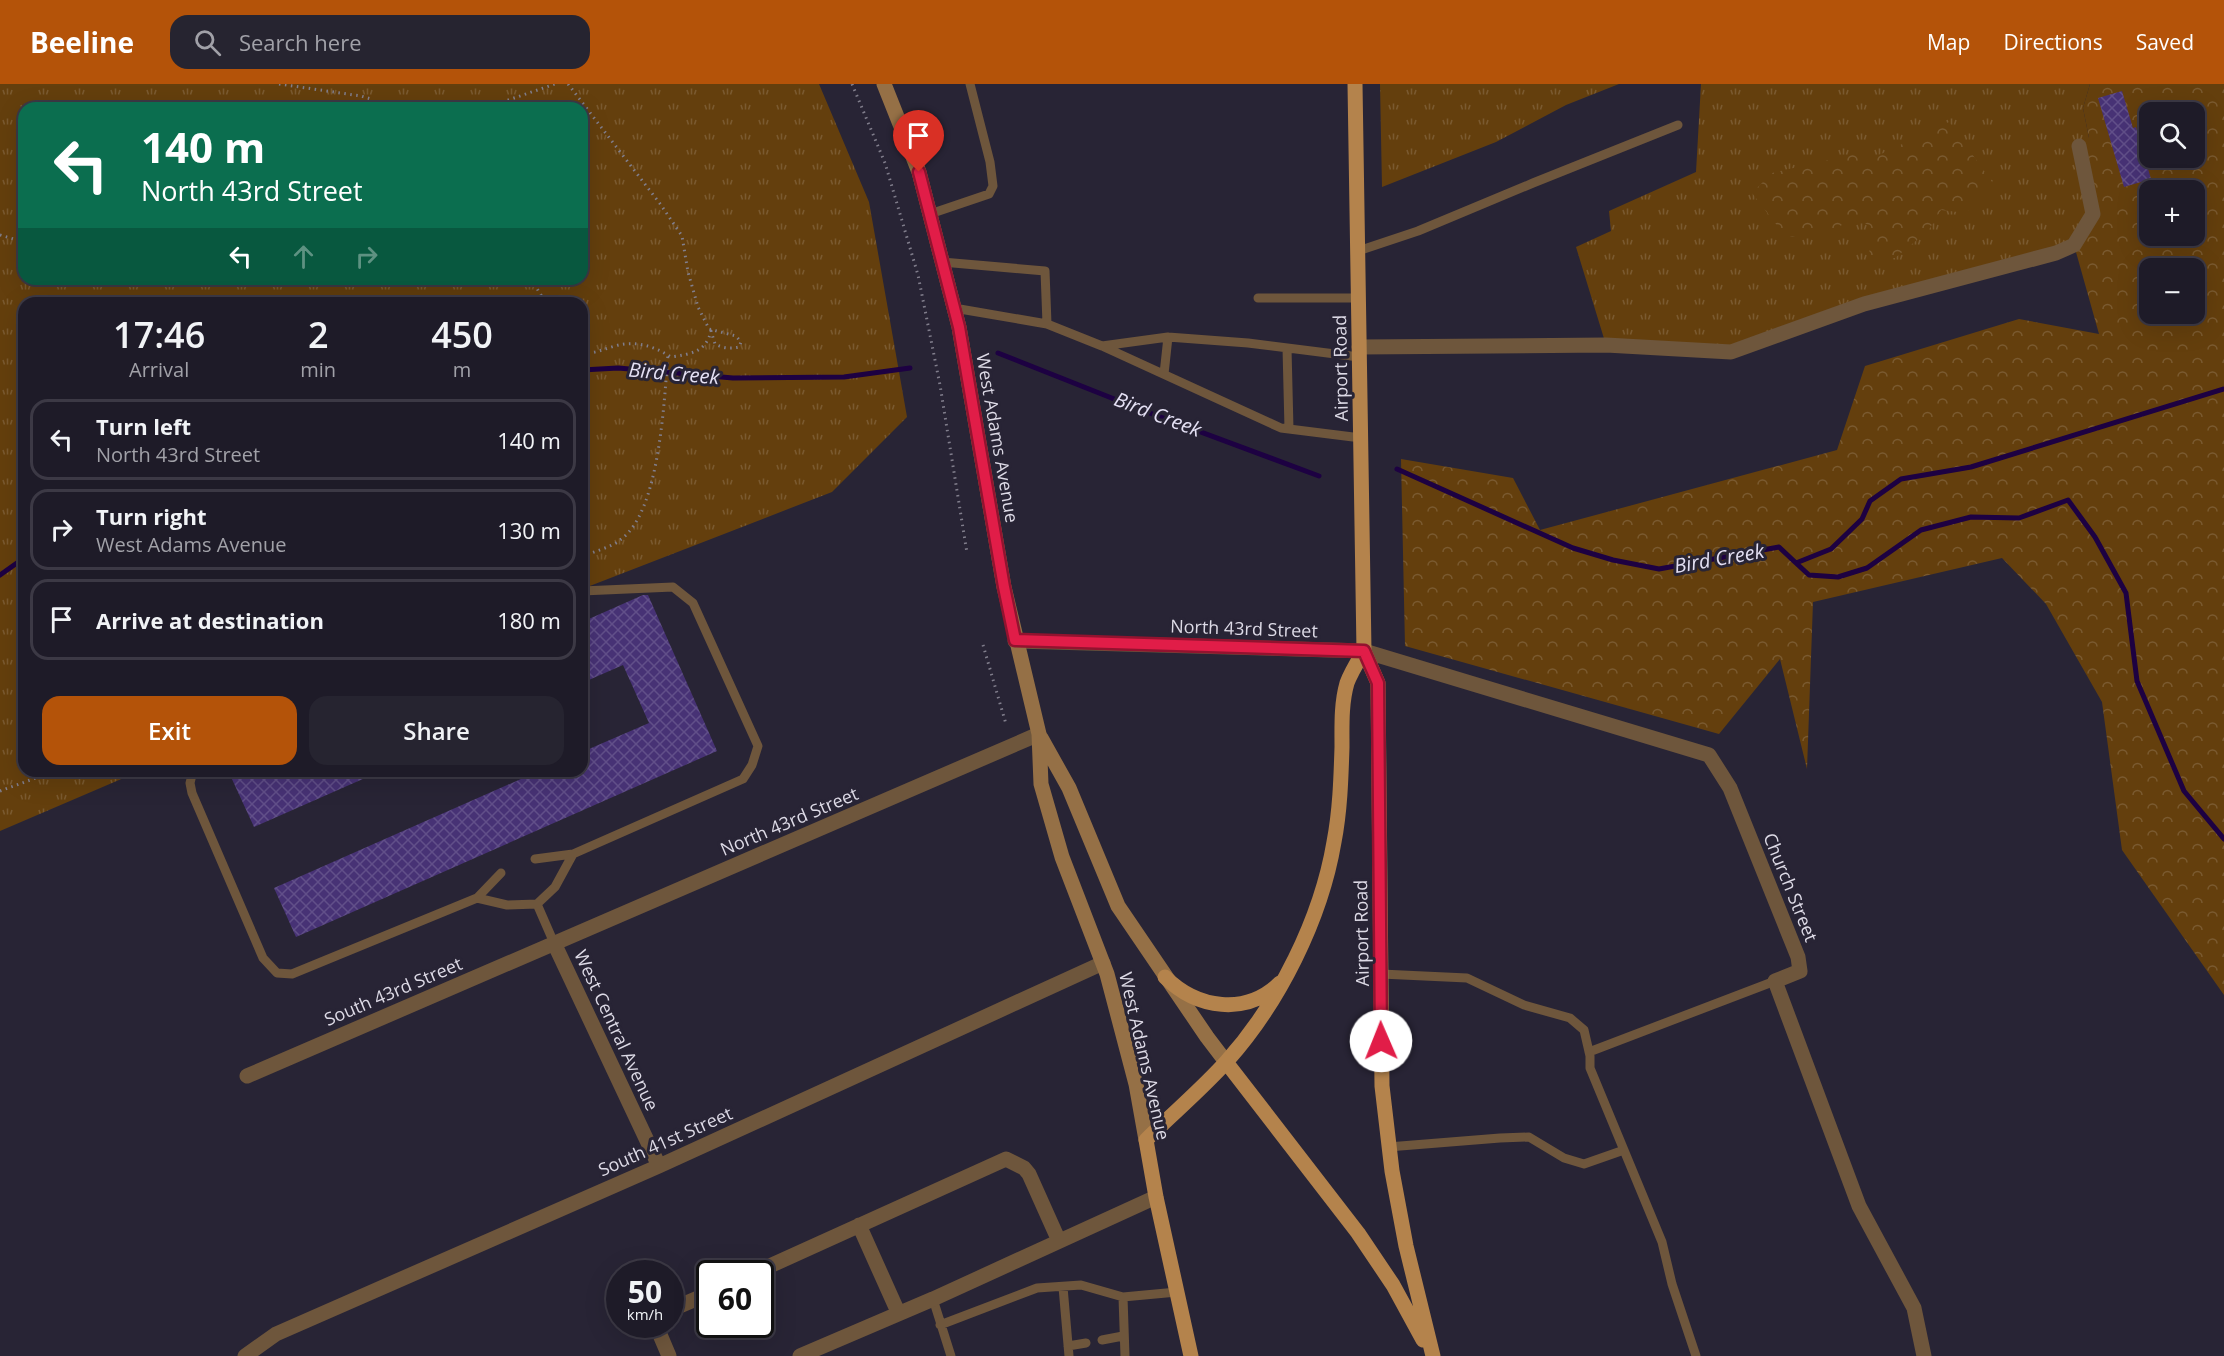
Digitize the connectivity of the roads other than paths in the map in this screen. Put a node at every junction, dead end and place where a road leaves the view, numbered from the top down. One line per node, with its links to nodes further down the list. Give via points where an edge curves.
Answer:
1 (884, 84): 6 (main road, West Adams Avenue, via 919,172)
2 (970, 84): 6 (lane, via 993,186 989,195)
3 (1355, 84): 7 (main road, Airport Road)
4 (1678, 125): 7 (lane, via 1418,231)
5 (2079, 146): 16 (street, via 2093,214 2074,245 2056,254 1864,304 1731,352 1606,345)
6 (930, 214): 8 (main road, West Adams Avenue)
7 (1358, 251): 10 (main road, Airport Road)
8 (942, 262): 11 (main road, West Adams Avenue); 12 (lane, via 1045,271)
9 (1258, 298): 10 (lane)
10 (1358, 298): 16 (main road, Airport Road)
11 (954, 308): 12 (lane); 21 (main road, West Adams Avenue)
12 (1047, 324): 14 (lane)
13 (1168, 337): 14 (lane); 15 (lane); 17 (lane)
14 (1102, 346): 17 (lane)
15 (1287, 348): 16 (lane); 18 (lane)
16 (1359, 352): 19 (main road, Airport Road)
17 (1164, 374): 18 (lane)
18 (1289, 429): 19 (lane)
19 (1360, 438): 22 (main road, Airport Road)
20 (588, 591): 25 (lane, via 673,587 693,603 758,746 743,779)
21 (1015, 640): 22 (street, North 43rd Street); 23 (main road, West Adams Avenue)
22 (1364, 651): 32 (main road, Airport Road, via 1378,683); 34 (main road, Airport Road, via 1347,683 1334,843 1311,919); 35 (street, Church Street, via 1709,755 1730,788 1798,957 1800,971)
23 (1039, 734): 30 (street, North 43rd Street); 31 (main road, West Adams Avenue, via 1041,784 1050,821); 33 (main road, West Adams Avenue, via 1069,788 1118,906)
24 (192, 777): 28 (lane, via 192,793 263,958 277,973 292,974)
25 (573, 854): 26 (lane); 29 (lane, via 555,887)
26 (535, 859)
27 (501, 873): 28 (lane)
28 (477, 898): 29 (lane, via 507,905)
29 (537, 904): 30 (lane)
30 (555, 943): 38 (street, South 43rd Street); 42 (street, West Central Avenue)
31 (1103, 963): 39 (main road, West Adams Avenue, via 1136,1084); 42 (street, South 41st Street)
32 (1381, 974): 36 (lane, via 1467,978 1524,1005 1570,1018 1584,1030); 40 (main road, Airport Road, via 1382,1086)
33 (1166, 977): 34 (main road, via 1187,995 1228,1006 1265,995); 37 (main road, West Adams Avenue)
34 (1284, 979): 37 (main road, Airport Road, via 1250,1034)
35 (1775, 981): 36 (lane); 66 (street, via 1859,1206 1914,1308)
36 (1589, 1052): 41 (lane, via 1590,1068)
37 (1226, 1062): 39 (main road, Airport Road); 64 (main road, Airport Road, via 1358,1233 1393,1285)
38 (247, 1076)
39 (1146, 1140): 43 (main road, West Adams Avenue)
40 (1388, 1148): 41 (lane, via 1529,1137 1564,1158 1584,1164); 64 (main road, Airport Road)
41 (1624, 1150): 65 (lane, via 1662,1242)
42 (659, 1166): 58 (street, South 41st Street, via 276,1334)
43 (1156, 1197): 45 (street); 48 (main road, West Adams Avenue)
44 (859, 1226): 45 (street, via 1006,1159 1029,1174); 46 (street); 51 (street)
45 (1059, 1240): 50 (street)
46 (774, 1264)
47 (1063, 1287): 49 (lane, via 1080,1286); 52 (lane, via 1037,1288); 57 (lane)
48 (1177, 1292): 49 (lane); 63 (main road, West Adams Avenue)
49 (1123, 1297): 53 (lane)
50 (933, 1299): 51 (street); 52 (lane)
51 (898, 1312): 60 (street)
52 (940, 1325): 61 (lane)
53 (1123, 1336): 55 (lane); 62 (lane)
54 (661, 1338): 59 (street)
55 (1102, 1341)
56 (1086, 1343): 57 (lane)
57 (1068, 1351)
58 (245, 1356)
59 (669, 1356)
60 (800, 1356)
61 (951, 1356)
62 (1123, 1356)
63 (1191, 1356)
64 (1432, 1356)
65 (1696, 1356)
66 (1924, 1356)

